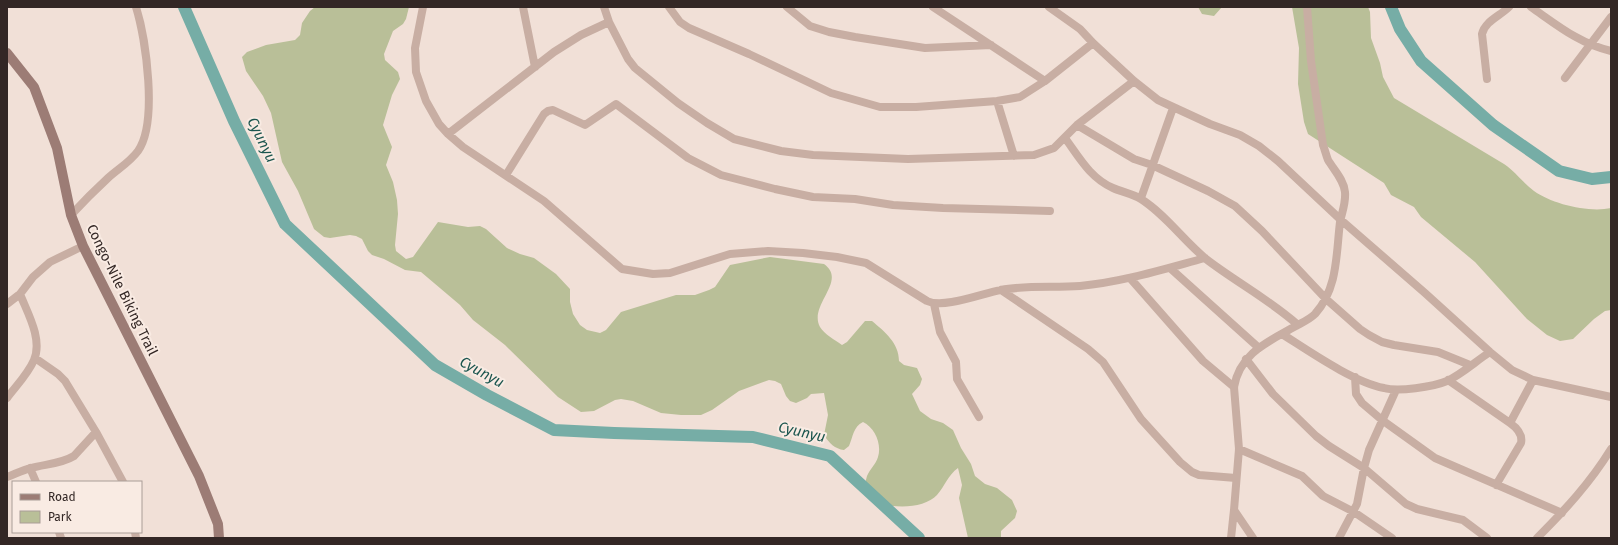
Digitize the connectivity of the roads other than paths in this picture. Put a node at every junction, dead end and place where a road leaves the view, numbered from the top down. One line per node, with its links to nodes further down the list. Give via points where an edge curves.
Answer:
1 (136, 7): 34 (street, via 141,25 148,86 149,114 141,144 127,163 92,192)
2 (423, 7): 27 (street, via 415,48 416,72 426,101)
3 (523, 7): 19 (street)
4 (604, 7): 13 (street)
5 (669, 7): 24 (street, via 680,22 689,28 852,101 880,108 916,108)
6 (786, 7): 15 (street, via 810,26 855,37 925,48)
7 (933, 7): 15 (street)
8 (1049, 7): 14 (street, via 1080,29)
9 (1307, 7): 35 (street, via 1310,60 1323,146 1345,192)
10 (1509, 7): 20 (street, via 1483,29)
11 (1532, 7): 16 (street, via 1568,34)
12 (1611, 17): 16 (street)
13 (609, 22): 19 (street, via 580,35); 29 (street, via 635,68 707,123 734,138 781,151 813,155 908,159)
14 (1093, 44): 22 (street); 23 (street)
15 (991, 45): 22 (street)
16 (1591, 45): 17 (street); 21 (street)
17 (1611, 51)
18 (7, 53): 34 (main road, Congo-Nile Biking Trail, via 34,87 57,148)
19 (535, 67): 27 (street)
20 (1488, 78)
21 (1565, 78)
22 (1045, 81): 24 (street, via 1020,97)
23 (1134, 81): 25 (street); 26 (street)
24 (997, 101): 29 (street)
25 (1173, 108): 30 (street); 35 (street, via 1240,135 1259,146)
26 (1077, 125): 28 (street); 30 (street, via 1134,159)
27 (448, 134): 31 (street, via 462,147)
28 (1065, 138): 29 (street, via 1045,152); 32 (street, via 1093,175 1112,188)
29 (1014, 156)
30 (1152, 165): 32 (street); 42 (street, via 1218,196 1246,215)
31 (506, 175): 33 (street, via 548,111 553,110 585,125 616,104 688,158 721,175 775,189 813,197 856,199 893,205); 44 (street, via 544,201 622,269 661,275 730,254 768,251 802,253 866,263)
32 (1141, 198): 37 (street)
33 (1050, 211)
34 (71, 215): 36 (main road, Congo-Nile Biking Trail)
35 (1340, 220): 42 (street, via 1336,270); 48 (street)
36 (83, 246): 41 (street, via 50,262 33,277); 75 (main road, Congo-Nile Biking Trail, via 199,476 218,524)
37 (1205, 258): 38 (street); 45 (street)
38 (1170, 268): 39 (street); 47 (street)
39 (1130, 278): 40 (street, via 1079,286); 55 (street, via 1202,361)
40 (1001, 290): 44 (street, via 969,299); 68 (street, via 1103,362 1141,419 1192,472 1199,475)
41 (20, 294): 43 (street); 49 (street, via 35,334)
42 (1326, 299): 45 (street, via 1314,315); 51 (street, via 1360,329 1382,342 1438,352)
43 (7, 304)
44 (934, 304): 59 (street, via 940,332 956,362 958,379)
45 (1298, 325): 46 (street)
46 (1282, 334): 47 (street); 52 (street)
47 (1259, 348): 50 (street)
48 (1490, 352): 51 (street); 54 (street, via 1512,370)
49 (35, 358): 58 (street); 62 (street, via 65,381)
50 (1246, 359): 55 (street, via 1236,377); 66 (street, via 1273,394 1316,436)
51 (1470, 365): 53 (street)
52 (1355, 377): 56 (street, via 1383,388); 60 (street, via 1358,398)
53 (1448, 380): 56 (street, via 1429,386); 61 (street)
54 (1533, 380): 57 (street); 61 (street)
55 (1234, 387): 63 (street)
56 (1396, 390): 60 (street)
57 (1611, 397)
58 (7, 398)
59 (979, 417)
60 (1382, 420): 66 (street); 71 (street, via 1435,458)
61 (1510, 423): 71 (street, via 1518,429 1522,440)
62 (96, 432): 65 (street, via 70,459); 70 (street)
63 (1239, 449): 68 (street); 73 (street, via 1302,476 1323,496)
64 (1611, 450): 74 (street, via 1596,473)
65 (30, 468): 67 (street); 69 (street)
66 (1364, 468): 73 (street); 80 (street, via 1406,504 1463,520)
67 (7, 477)
68 (1236, 478): 72 (street)
69 (36, 481)
70 (122, 481)
71 (1496, 485): 74 (street)
72 (1234, 510): 76 (street); 77 (street)
73 (1354, 512): 78 (street); 79 (street)
74 (1562, 514): 81 (street)
75 (219, 538)
76 (1231, 538)
77 (1253, 538)
78 (1339, 538)
79 (1392, 538)
80 (1487, 538)
81 (1537, 538)

